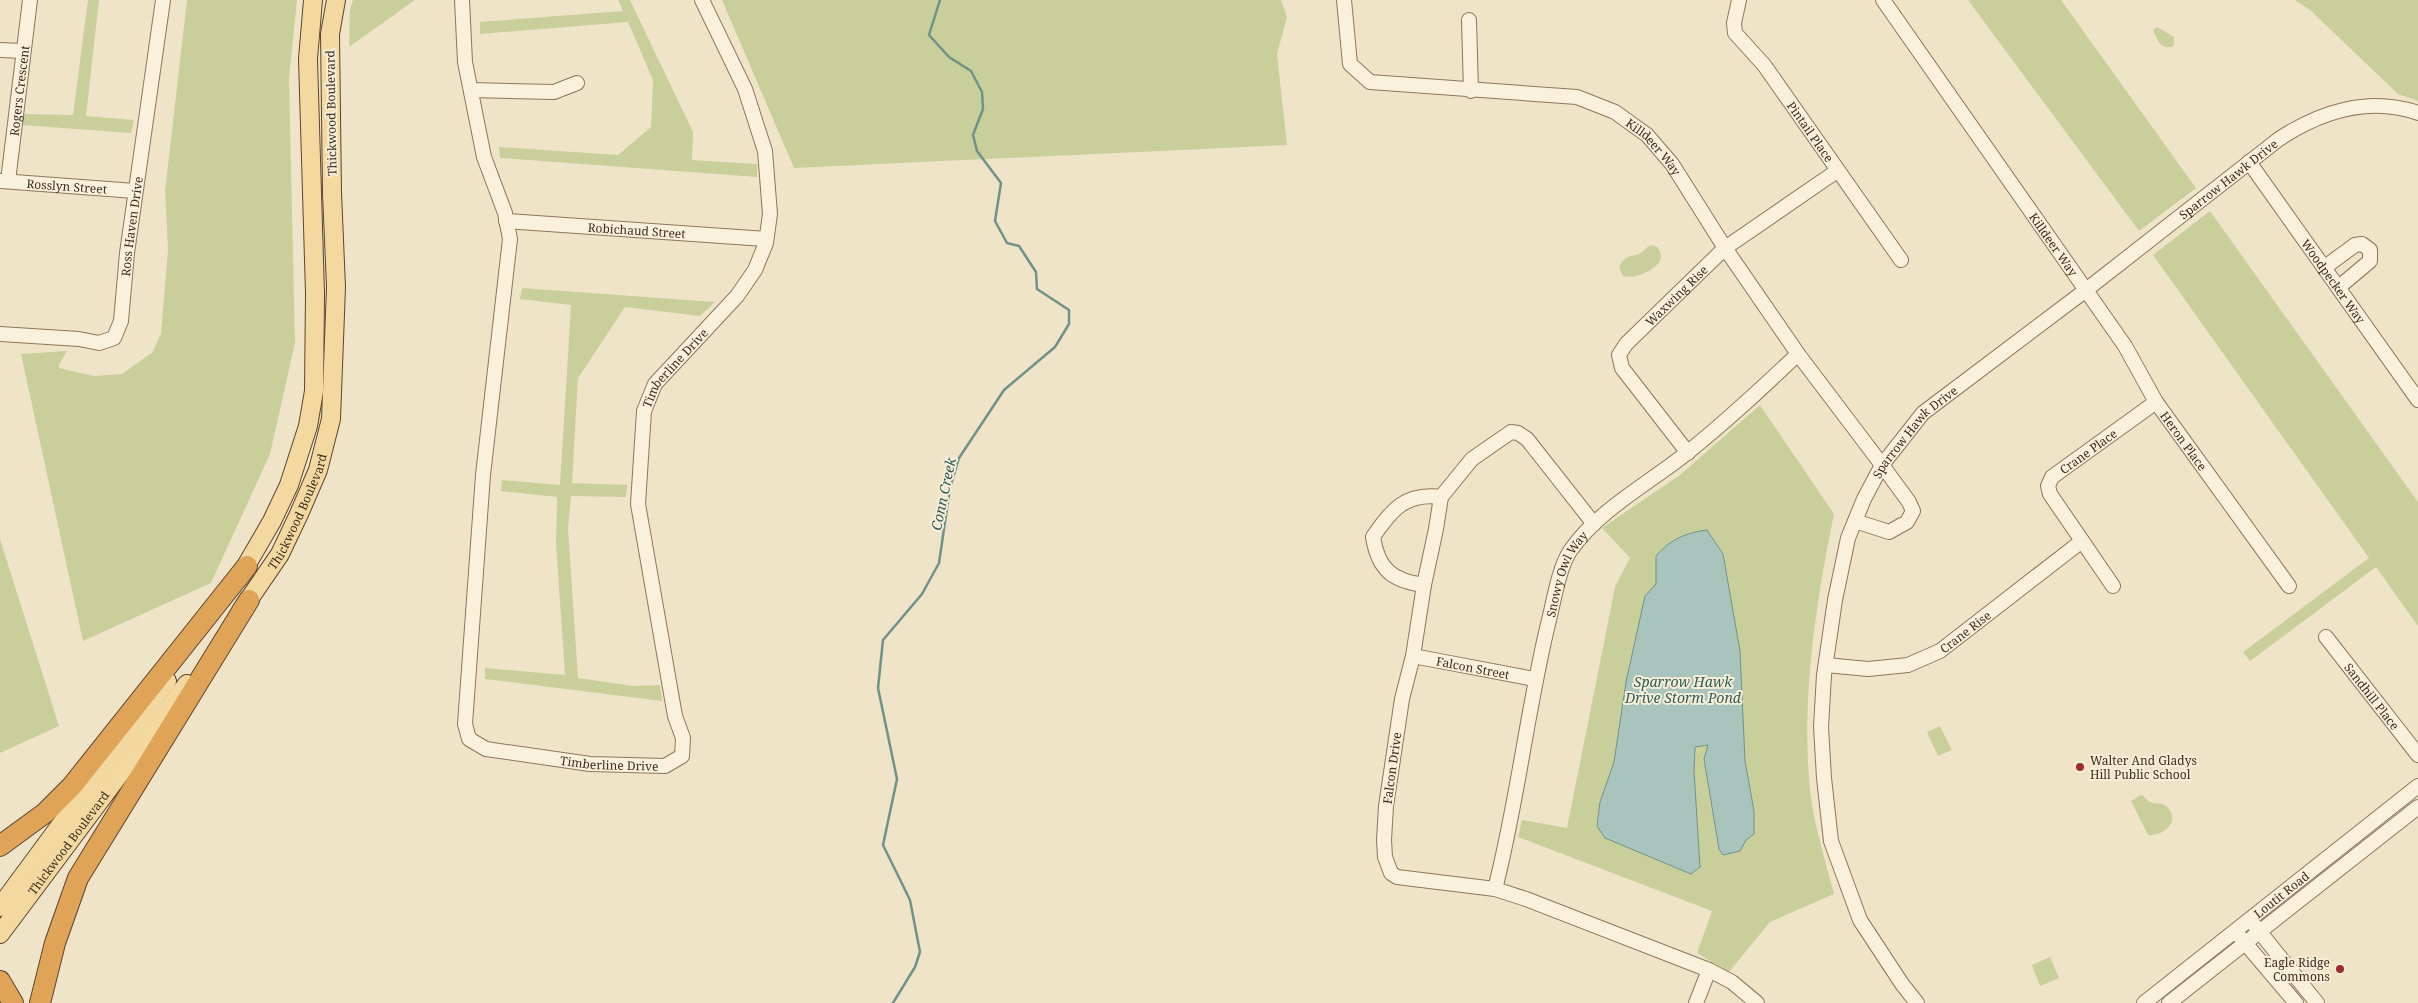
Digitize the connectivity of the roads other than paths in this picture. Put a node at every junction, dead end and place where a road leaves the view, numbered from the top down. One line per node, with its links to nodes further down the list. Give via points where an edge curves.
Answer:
1 (30, 0): 12 (street, Rogers Crescent)
2 (163, 0): 20 (street, Ross Haven Drive)
3 (313, 0): 38 (main road, Thickwood Boulevard, via 308,59 315,294 314,391 308,426 289,485)
4 (336, 0): 42 (main road, Thickwood Boulevard, via 330,34 336,287 331,419 318,470 299,514 280,554)
5 (462, 0): 14 (street, Timberline Drive, via 465,62)
6 (702, 0): 22 (street, Timberline Drive, via 745,89 765,152 770,214)
7 (1344, 0): 15 (street, Killdeer Way, via 1350,64 1370,82)
8 (1740, 0): 18 (street, Pintail Place, via 1735,33 1764,65)
9 (1883, 0): 27 (street, Killdeer Way)
10 (1469, 20): 15 (street)
11 (0, 50): 12 (street)
12 (23, 51): 19 (street, Rogers Crescent)
13 (577, 83): 14 (street, via 554,92)
14 (471, 90): 21 (street, Timberline Drive, via 484,157)
15 (1471, 91): 23 (street, Killdeer Way, via 1577,97 1615,112 1647,135 1672,164)
16 (2418, 113): 17 (street, Sparrow Hawk Drive, via 2375,105 2343,110 2313,119)
17 (2249, 162): 25 (street, Woodpecker Way); 27 (street, Sparrow Hawk Drive)
18 (1837, 171): 23 (street, Waxwing Rise); 24 (street, Pintail Place)
19 (4, 181): 20 (street, Rosslyn Street)
20 (135, 191): 28 (street, Ross Haven Drive, via 121,321 114,338 99,343)
21 (506, 221): 22 (street, Robichaud Street); 22 (street, Timberline Drive, via 510,240 483,475 465,724 469,739 486,749 590,764 665,766 682,756 683,738 675,716 638,504 644,411 655,384 737,296 755,270)
22 (766, 239)
23 (1725, 248): 29 (street, Killdeer Way); 32 (street, Waxwing Rise, via 1626,344 1619,355 1622,368)
24 (1901, 260)
25 (2325, 267): 26 (street, Woodpecker Way); 26 (street, via 2355,245 2362,244 2370,250 2370,261)
26 (2339, 287): 30 (street, Woodpecker Way)
27 (2086, 290): 31 (street, Heron Place, via 2125,346); 33 (street, Sparrow Hawk Drive, via 1923,413)
28 (0, 334)
29 (1798, 354): 32 (street, Snowy Owl Way); 33 (street, Killdeer Way)
30 (2418, 400)
31 (2156, 402): 37 (street, Crane Place, via 2052,477 2048,486 2050,494); 41 (street, Heron Place)
32 (1688, 453): 36 (street, Snowy Owl Way)
33 (1882, 465): 35 (street, Sparrow Hawk Drive); 35 (street, Killdeer Way, via 1912,507 1911,518 1889,532)
34 (1441, 497): 36 (street, via 1486,447 1511,432 1518,433 1527,439); 39 (street, Falcon Drive); 39 (street, via 1422,494 1402,504 1385,518 1373,537 1376,555 1383,567 1408,583)
35 (1855, 521): 45 (street, Sparrow Hawk Drive, via 1848,538 1835,600)
36 (1594, 524): 46 (street, Snowy Owl Way, via 1570,552)
37 (2082, 541): 40 (street, Crane Place); 45 (street, Crane Rise, via 1940,651 1908,665 1868,669)
38 (247, 566): 50 (highway, via 72,786 45,813); 52 (main road, Thickwood Boulevard, via 139,720)
39 (1424, 585): 44 (street, Falcon Drive)
40 (2113, 586)
41 (2289, 586)
42 (248, 600): 56 (main road, Thickwood Boulevard); 61 (highway, via 78,878 54,943)
43 (2326, 637): 47 (street, Sandhill Place)
44 (1413, 656): 46 (street, Falcon Street); 51 (street, Falcon Drive, via 1402,699 1386,806 1384,840 1388,867 1397,876)
45 (1826, 665): 64 (street, Sparrow Hawk Drive, via 1821,727 1831,841 1860,920)
46 (1534, 679): 51 (street, Snowy Owl Way, via 1510,829)
47 (2418, 755)
48 (2418, 786): 53 (street, Loutit Road)
49 (2418, 807): 55 (street, Loutit Road)
50 (0, 846)
51 (1495, 889): 58 (street, Falcon Drive)
52 (0, 907)
53 (2249, 919): 54 (street, Loutit Road); 55 (street)
54 (2234, 930): 57 (street); 65 (street, Loutit Road)
55 (2259, 932): 57 (street, Loutit Road); 68 (street)
56 (0, 934)
57 (2245, 943): 66 (street, Loutit Road); 67 (street)
58 (1709, 970): 62 (street); 63 (street, Falcon Drive, via 1732,982)
59 (0, 980): 60 (highway)
60 (13, 1003)
61 (40, 1003)
62 (1696, 1003)
63 (1757, 1003)
64 (1917, 1003)
65 (2144, 1003)
66 (2169, 1003)
67 (2296, 1003)
68 (2317, 1003)

